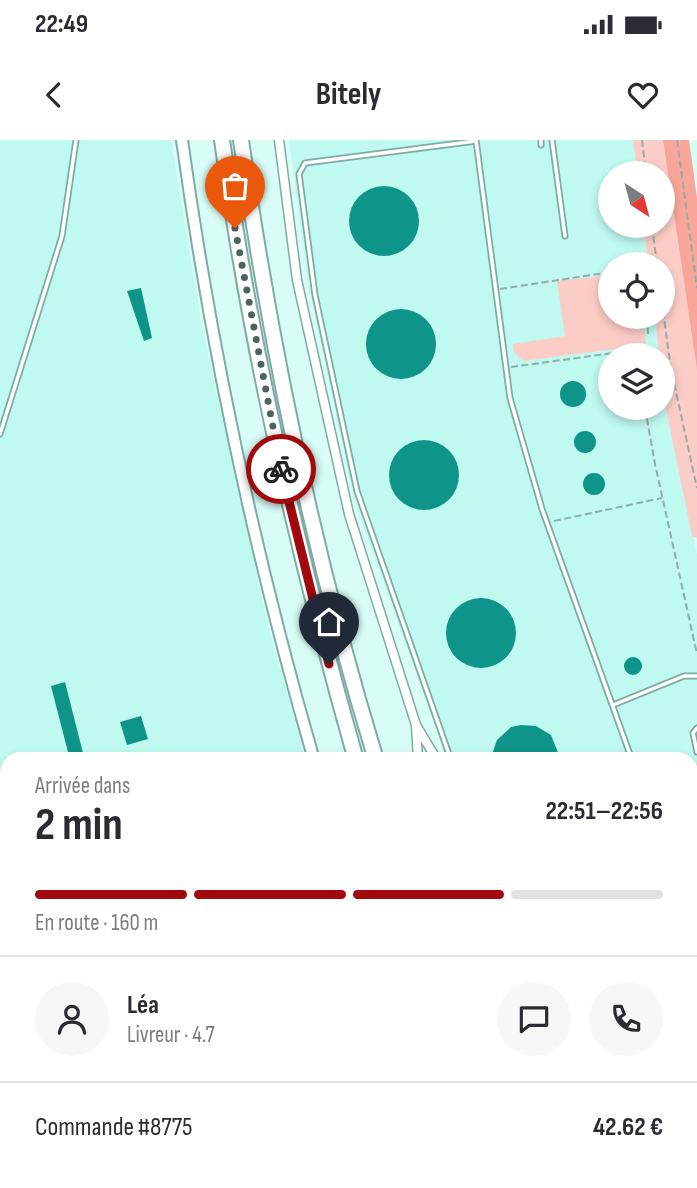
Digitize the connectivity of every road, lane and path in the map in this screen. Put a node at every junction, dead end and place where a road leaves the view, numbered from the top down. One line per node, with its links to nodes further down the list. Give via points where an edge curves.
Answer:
1 (76, 140): 23 (lane, via 62,236)
2 (182, 140): 32 (main road, via 233,433 281,643)
3 (222, 140): 33 (highway, via 271,424)
4 (241, 140): 12 (highway)
5 (251, 140): 12 (highway, via 253,160)
6 (279, 140): 30 (street, via 297,280 349,514)
7 (476, 140): 16 (lane); 37 (lane, via 305,163 299,174 315,295 357,491)
8 (552, 140): 13 (lane)
9 (642, 140): 11 (path)
10 (677, 140): 15 (path)
11 (645, 161)
12 (247, 183): 34 (highway, via 306,493)
13 (565, 236)
14 (598, 274): 16 (path)
15 (697, 288)
16 (496, 289): 21 (lane)
17 (648, 329): 19 (path)
18 (665, 329): 24 (path)
19 (648, 334)
20 (598, 355): 21 (path)
21 (506, 368): 26 (lane, via 516,423)
22 (647, 420): 25 (path)
23 (0, 434)
24 (697, 488)
25 (663, 498): 26 (path); 27 (path)
26 (547, 522): 29 (lane)
27 (697, 654)
28 (697, 676): 29 (lane, via 684,676)
29 (612, 705): 38 (lane)
30 (416, 725): 35 (street); 36 (street)
31 (697, 728): 39 (lane)
32 (312, 752)
33 (354, 752)
34 (374, 752)
35 (418, 752)
36 (431, 752)
37 (448, 752)
38 (629, 752)
39 (697, 752)

